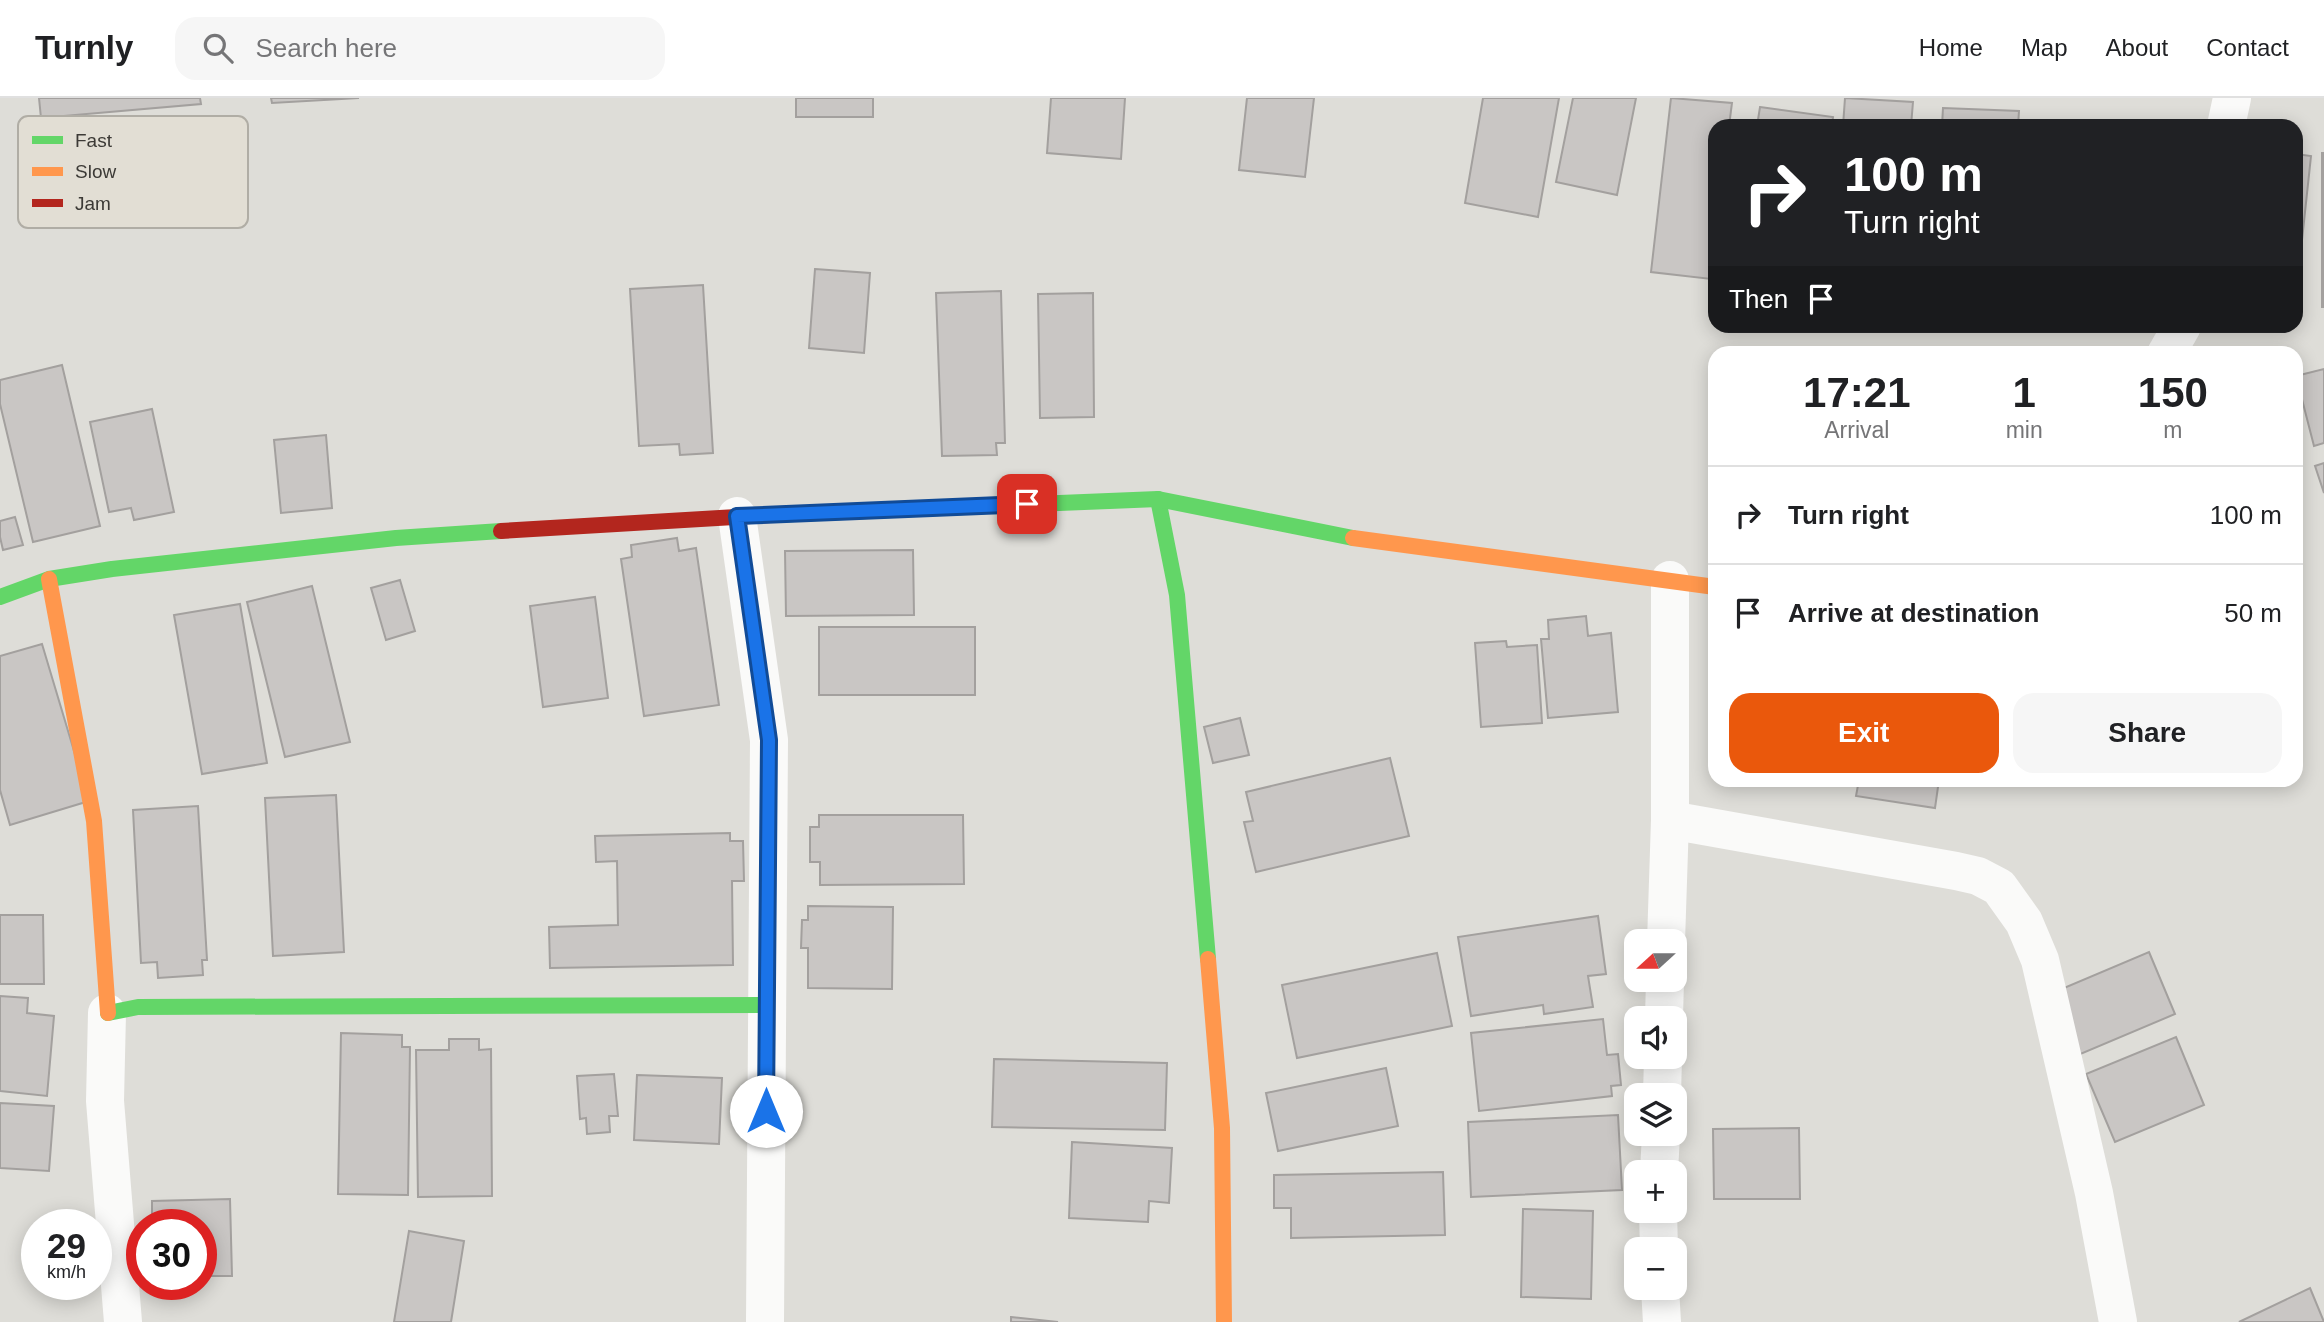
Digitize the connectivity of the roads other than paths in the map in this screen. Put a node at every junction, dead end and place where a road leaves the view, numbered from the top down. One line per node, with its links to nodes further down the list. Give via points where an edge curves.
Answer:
1 (2232, 98): 2 (street)
2 (2228, 119)
3 (1158, 499): 4 (street); 6 (street, via 1343,537); 16 (street, via 1177,595 1221,1114)
4 (737, 516): 5 (street, via 396,538); 11 (street, via 769,740)
5 (49, 579): 8 (street); 12 (street, via 94,821)
6 (1670, 580): 7 (street); 9 (street)
7 (1708, 586)
8 (0, 597)
9 (1670, 820): 10 (street); 18 (street, via 1956,871 1998,887 2024,922 2040,960 2094,1193)
10 (1666, 929)
11 (767, 1005): 12 (street, via 152,1007); 15 (street)
12 (107, 1013): 14 (street, via 105,1101)
13 (1661, 1300): 17 (street)
14 (123, 1322)
15 (765, 1322)
16 (1224, 1322)
17 (1662, 1322)
18 (2118, 1322)

